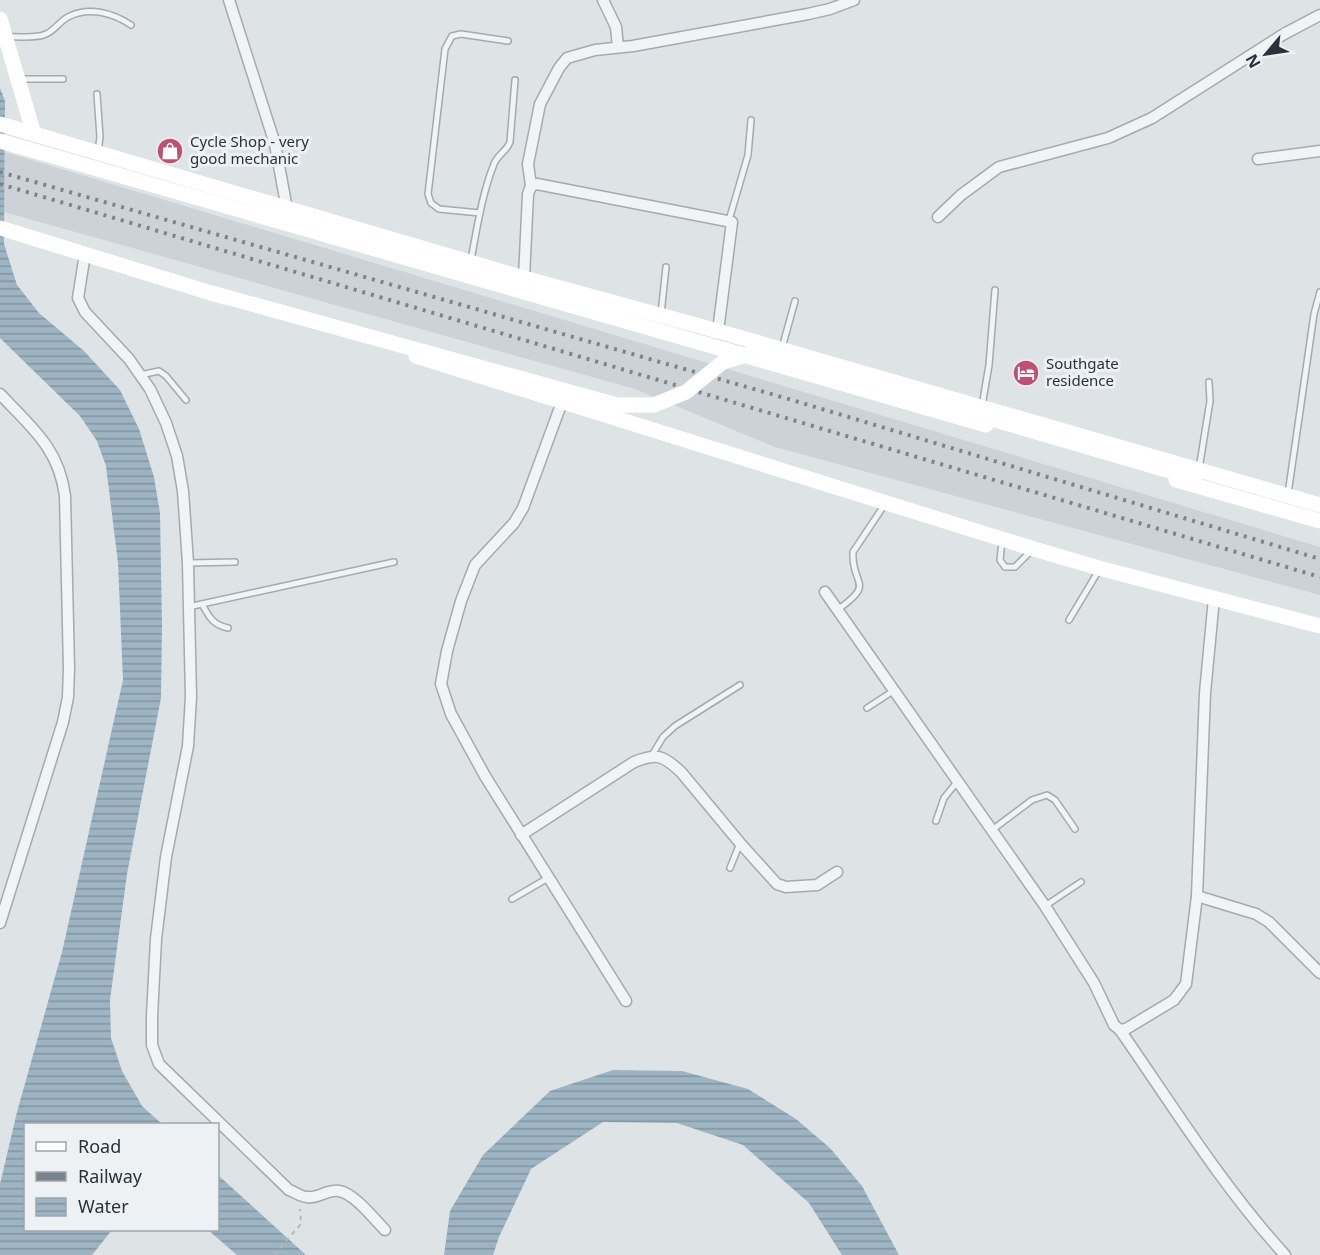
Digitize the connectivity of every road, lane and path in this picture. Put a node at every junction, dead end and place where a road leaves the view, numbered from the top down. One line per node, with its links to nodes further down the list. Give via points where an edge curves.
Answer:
1 (229, 0): 22 (street, via 275,144)
2 (603, 0): 9 (street, via 616,27)
3 (854, 0): 9 (street, via 808,14)
4 (1320, 15): 24 (street, via 1152,118 1108,138 999,168)
5 (0, 19): 7 (main road)
6 (131, 25): 7 (lane, via 118,16 90,11 70,16 48,34)
7 (5, 38): 10 (main road)
8 (508, 41): 23 (lane, via 461,34 453,36 445,49 428,194 439,209)
9 (618, 47): 21 (street, via 580,53 567,58 559,68 540,104 528,164)
10 (18, 79): 11 (lane); 16 (main road)
11 (63, 79)
12 (515, 80): 23 (lane, via 510,142 495,161)
13 (97, 94): 19 (lane)
14 (751, 120): 25 (lane, via 748,155)
15 (0, 124): 16 (main road)
16 (34, 134): 19 (main road)
17 (0, 141): 29 (main road)
18 (1320, 151): 20 (street)
19 (98, 153): 22 (main road)
20 (1258, 159)
21 (531, 186): 25 (street); 30 (street)
22 (287, 208): 29 (main road)
23 (480, 213): 29 (lane)
24 (938, 217)
25 (729, 220): 36 (street, via 732,222)
26 (0, 228): 27 (main road)
27 (85, 254): 33 (main road); 38 (street, via 78,298 85,312)
28 (666, 267): 35 (lane)
29 (469, 269): 30 (main road); 45 (main road)
30 (524, 278): 35 (main road)
31 (995, 290): 43 (lane)
32 (1320, 292): 46 (lane)
33 (212, 293): 42 (main road); 44 (main road, bridge, via 617,405 654,405 686,392 723,362 753,353 779,357)
34 (795, 301): 37 (lane)
35 (661, 316): 36 (main road)
36 (718, 332): 37 (main road)
37 (781, 350): 43 (main road)
38 (140, 375): 41 (lane, via 159,371); 54 (street, via 158,406 177,456)
39 (1209, 382): 44 (lane, via 1210,401)
40 (0, 394): 81 (street, via 40,436 62,475 69,668 63,722)
41 (186, 400)
42 (562, 402): 47 (main road); 72 (street, via 523,508 475,565 449,641 441,684 451,714)
43 (981, 408): 44 (main road)
44 (1196, 474): 45 (main road)
45 (1213, 482): 46 (main road); 49 (main road)
46 (1287, 496): 48 (main road)
47 (886, 502): 50 (main road); 60 (lane, via 853,552 859,590)
48 (1320, 506)
49 (1320, 521)
50 (1003, 539): 51 (main road); 51 (lane, via 1000,560 1005,567 1015,567)
51 (1034, 549): 55 (main road)
52 (235, 562): 54 (lane)
53 (394, 562): 58 (lane)
54 (188, 563): 59 (street)
55 (1099, 568): 57 (main road); 61 (lane)
56 (825, 592): 60 (street)
57 (1214, 598): 62 (main road); 78 (street, via 1205,693)
58 (202, 604): 59 (lane); 63 (lane, via 218,626)
59 (188, 607): 85 (street, via 188,746 166,857 156,939 152,1045 159,1064)
60 (837, 610): 65 (street)
61 (1069, 620)
62 (1320, 626)
63 (228, 628)
64 (740, 685): 67 (lane, via 675,726)
65 (893, 691): 66 (lane); 68 (street)
66 (867, 708)
67 (652, 755): 72 (street, via 634,762); 73 (street, via 681,772)
68 (957, 782): 69 (lane, via 944,798); 71 (street)
69 (936, 821)
70 (1074, 830): 71 (lane, via 1056,800 1047,795 1032,800)
71 (991, 831): 80 (street)
72 (521, 835): 76 (street)
73 (740, 843): 74 (lane); 75 (street, via 777,884 786,887 817,885)
74 (730, 868)
75 (837, 872)
76 (548, 878): 79 (lane); 83 (street)
77 (1081, 882): 80 (lane)
78 (1197, 896): 82 (street, via 1263,918); 84 (street, via 1186,984 1174,1000)
79 (512, 899)
80 (1045, 906): 84 (street)
81 (0, 923)
82 (1320, 973)
83 (626, 1001)
84 (1120, 1030): 88 (street, via 1218,1173)
85 (290, 1190): 86 (street, via 306,1198 329,1191 350,1194); 87 (path, via 302,1211 301,1224)
86 (385, 1230)
87 (274, 1255)
88 (1285, 1255)

